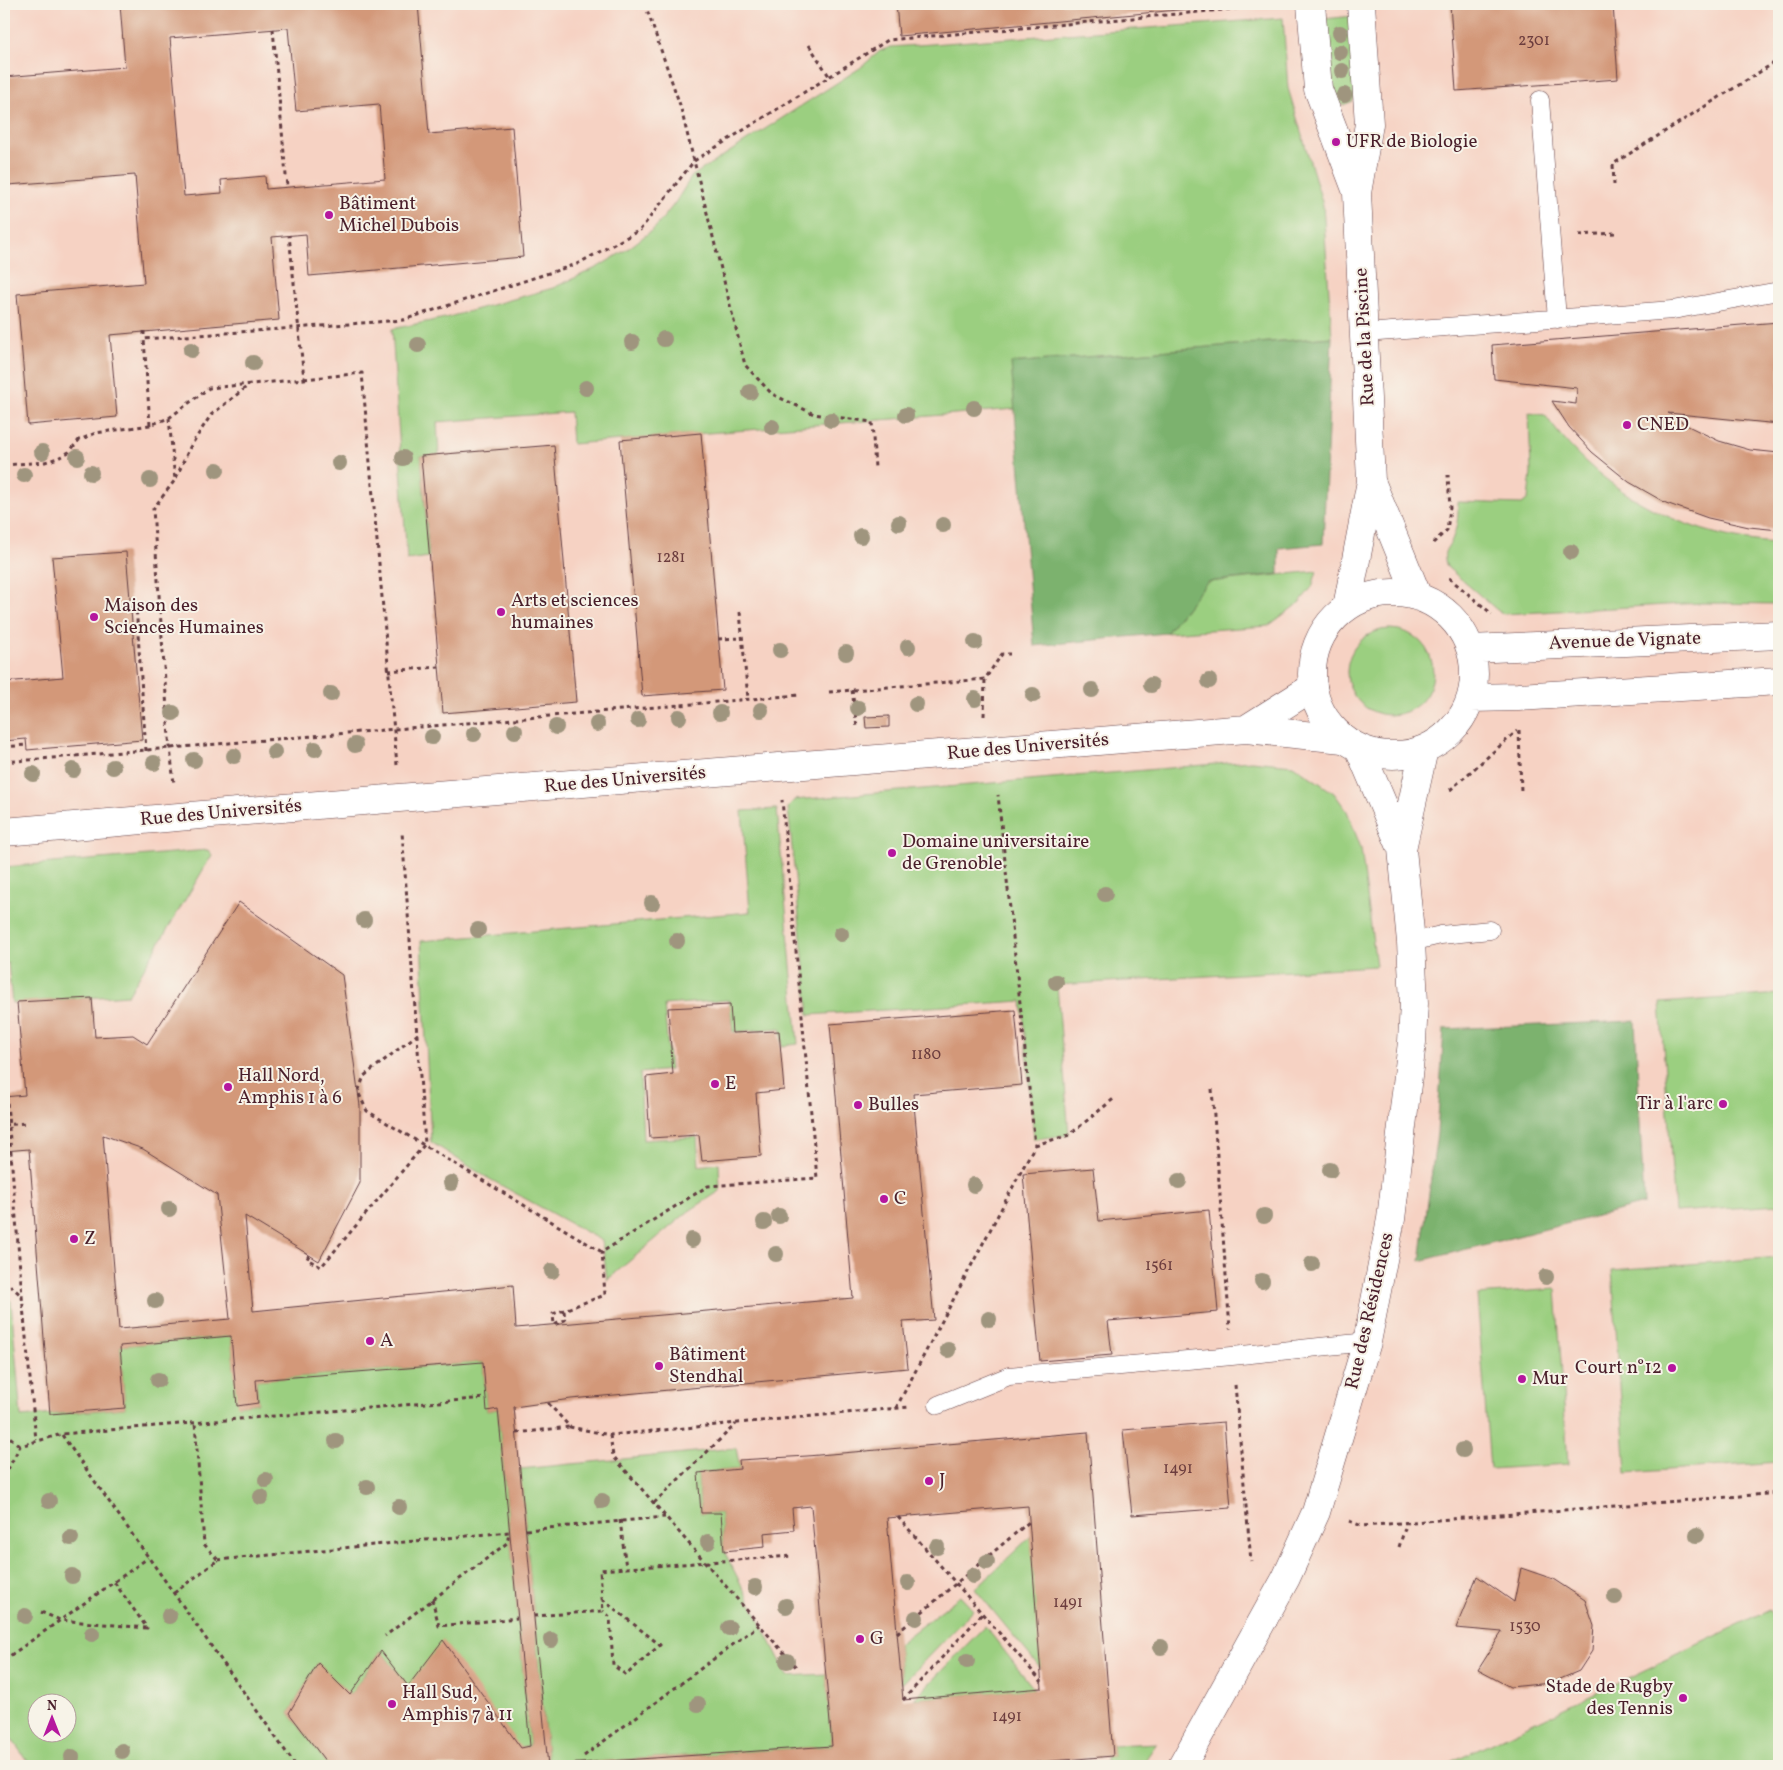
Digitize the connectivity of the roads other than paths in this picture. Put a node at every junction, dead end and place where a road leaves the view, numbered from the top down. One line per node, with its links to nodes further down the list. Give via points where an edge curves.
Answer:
1 (1311, 4): 4 (street, Rue de la Piscine, via 1318,90)
2 (1361, 4): 4 (street, Rue de la Piscine, via 1369,124)
3 (1540, 100): 6 (lane)
4 (1357, 193): 7 (street, Rue de la Piscine)
5 (1779, 291): 6 (lane, via 1673,310)
6 (1557, 318): 7 (lane)
7 (1365, 333): 8 (street, Rue de la Piscine)
8 (1371, 481): 9 (street, Rue de la Piscine); 10 (street, Rue de la Piscine)
9 (1418, 597): 10 (street, via 1394,593 1369,596); 12 (street, via 1441,608 1459,626)
10 (1347, 607): 14 (street, via 1334,618 1316,647)
11 (1779, 635): 12 (street, Avenue de Vignate)
12 (1470, 649): 15 (street, via 1475,673)
13 (1779, 681): 15 (street)
14 (1313, 686): 16 (street, Rue des Universités); 17 (street, via 1318,706 1329,724)
15 (1471, 698): 18 (street, via 1463,717 1446,736)
16 (1246, 729): 17 (street, Rue des Universités); 19 (street, Rue des Universités)
17 (1351, 744): 18 (street, via 1380,754 1403,755); 20 (street, Rue des Résidences)
18 (1424, 749): 20 (street, Rue des Résidences)
19 (4, 832)
20 (1402, 849): 22 (street, Rue des Résidences)
21 (1490, 930): 22 (lane)
22 (1411, 942): 23 (street, Rue des Résidences, via 1414,1003 1406,1099 1391,1219)
23 (1367, 1342): 24 (lane, via 1009,1376); 25 (street, Rue des Résidences, via 1316,1512 1286,1578)
24 (938, 1405)
25 (1182, 1766)

